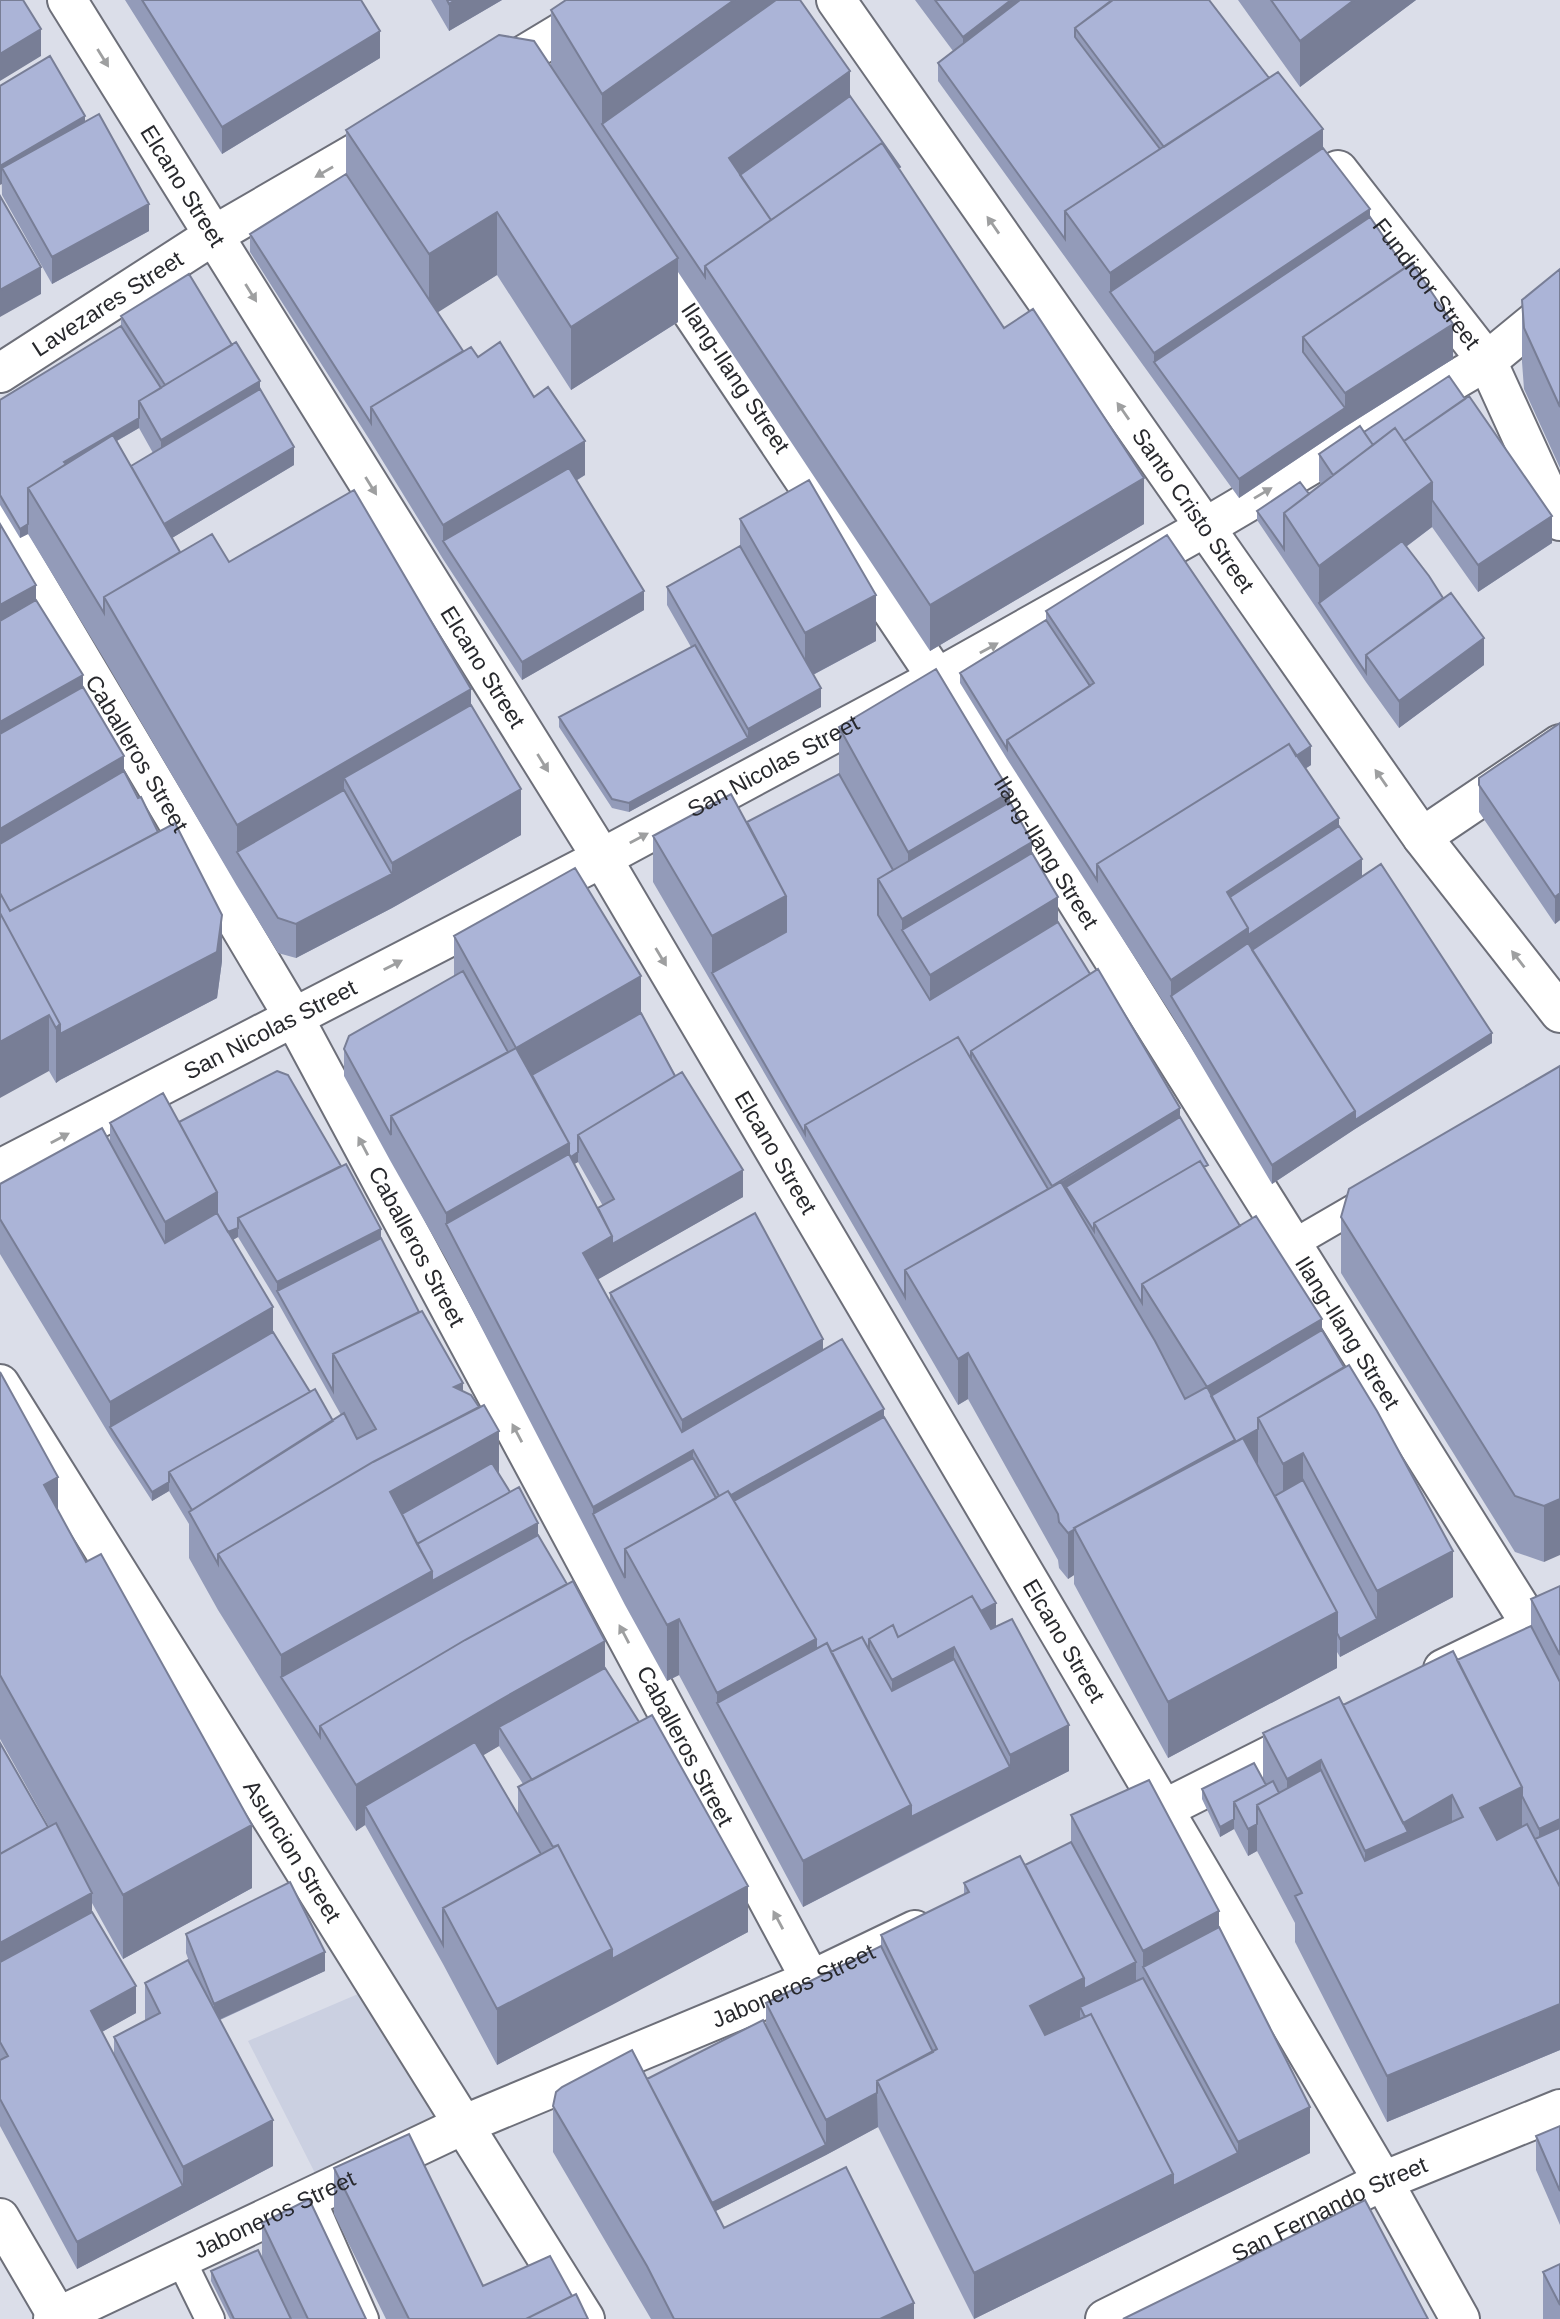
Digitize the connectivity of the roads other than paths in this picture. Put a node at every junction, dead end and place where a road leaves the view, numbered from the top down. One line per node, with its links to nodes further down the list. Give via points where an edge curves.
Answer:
1 (66, 0): 10 (street, Elcano Street, one-way to 10)
2 (615, 0): 4 (street)
3 (836, 0): 16 (street, Santo Cristo Street, one-way to 3)
4 (521, 57): 5 (street); 6 (street)
5 (542, 89)
6 (462, 92)
7 (415, 119): 10 (street, Lavezares Street, one-way to 10)
8 (1316, 142): 12 (street, Fundidor Street)
9 (634, 227): 17 (street, Ilang-Ilang Street)
10 (215, 235): 13 (street, Lavezares Street); 20 (street, Elcano Street, one-way to 20)
11 (1560, 302): 12 (street, San Nicolas Street)
12 (1487, 360): 14 (street, Fundidor Street); 16 (street, San Nicolas Street, one-way to 12)
13 (0, 373)
14 (1560, 521)
15 (0, 523): 22 (street, Caballeros Street)
16 (1204, 528): 17 (street, San Nicolas Street, one-way to 16); 19 (street, Santo Cristo Street, one-way to 16)
17 (937, 678): 20 (street, San Nicolas Street, one-way to 17); 25 (street, Ilang-Ilang Street)
18 (1560, 744): 19 (street)
19 (1422, 837): 21 (street, Santo Cristo Street, one-way to 19)
20 (602, 858): 22 (street, San Nicolas Street, one-way to 20); 30 (street, Elcano Street, one-way to 30)
21 (1560, 1013)
22 (293, 1016): 23 (street, San Nicolas Street, one-way to 22); 33 (street, Caballeros Street, one-way to 22)
23 (0, 1169)
24 (1398, 1182): 25 (lane)
25 (1293, 1244): 27 (street, Ilang-Ilang Street)
26 (0, 1384): 35 (street, Asuncion Street)
27 (1545, 1618): 28 (street)
28 (1408, 1686)
29 (1347, 1717): 30 (street)
30 (1164, 1809): 31 (street); 36 (street, Elcano Street)
31 (1115, 1833)
32 (945, 1916): 33 (street, Jaboneros Street)
33 (811, 1980): 35 (street, Jaboneros Street)
34 (1560, 2109): 36 (street, San Fernando Street)
35 (465, 2124): 37 (street, Jaboneros Street); 43 (street, Asuncion Street)
36 (1383, 2181): 44 (street, San Fernando Street); 45 (street, Elcano Street)
37 (310, 2196): 39 (street, Jaboneros Street); 42 (lane)
38 (0, 2218): 40 (street)
39 (180, 2258): 40 (street, Jaboneros Street); 41 (lane)
40 (57, 2318)
41 (210, 2319)
42 (364, 2319)
43 (585, 2319)
44 (1105, 2319)
45 (1460, 2319)

